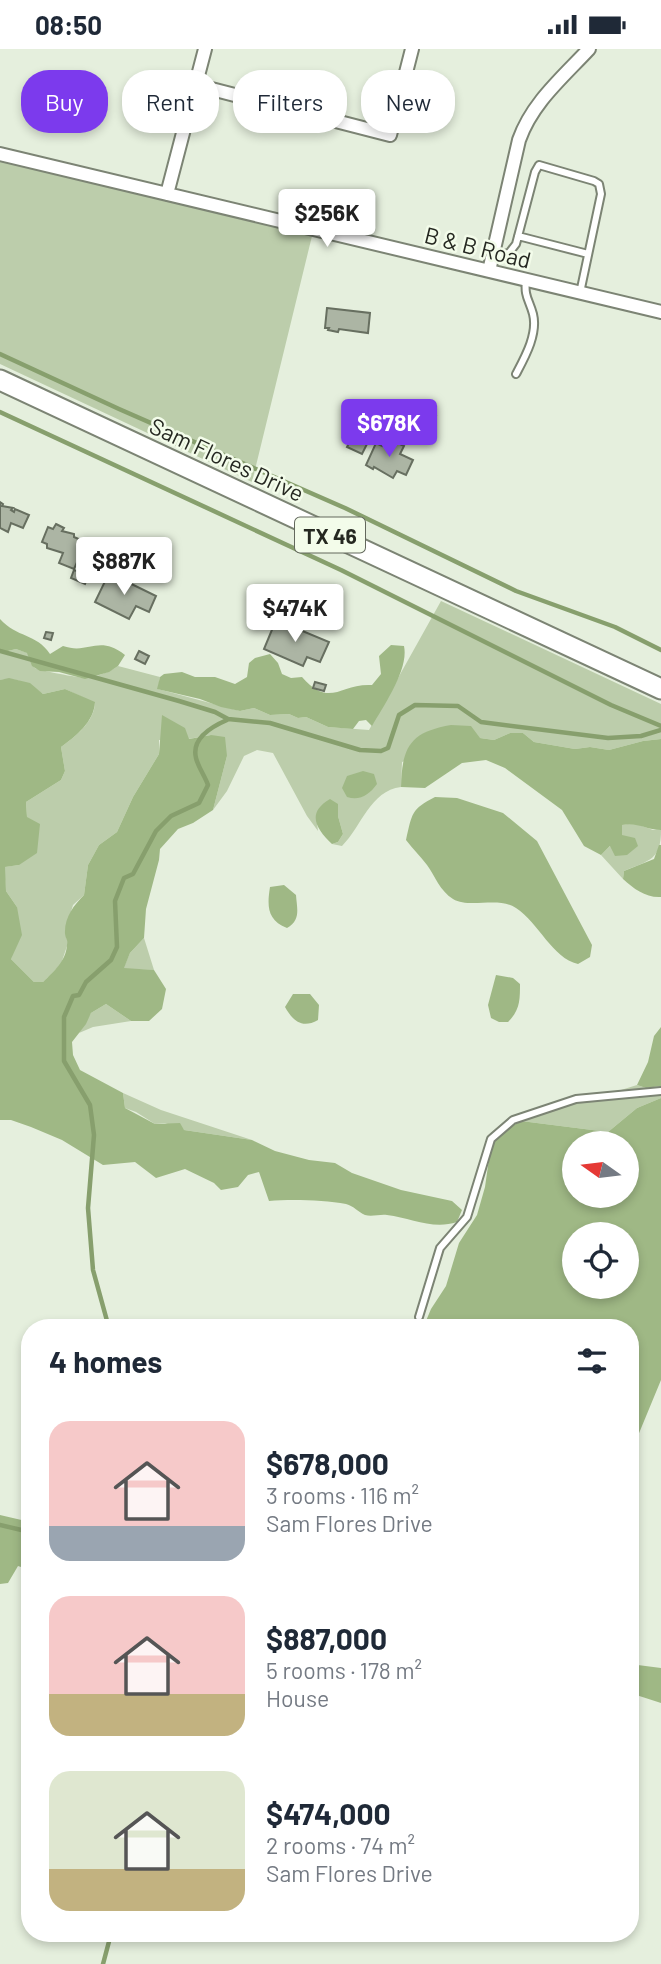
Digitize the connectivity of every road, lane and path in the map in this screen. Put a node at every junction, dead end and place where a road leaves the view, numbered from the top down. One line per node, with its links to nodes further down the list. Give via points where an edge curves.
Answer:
1 (205, 49): 4 (street)
2 (412, 49): 5 (street, via 390,135)
3 (589, 49): 11 (street, via 536,104 526,121)
4 (200, 70)
5 (219, 91)
6 (183, 133): 8 (street)
7 (0, 154): 8 (street, B & B Road)
8 (167, 194): 12 (street, B & B Road)
9 (518, 236): 10 (lane); 10 (lane, via 535,172 539,165 545,166 600,184); 11 (lane, via 513,249)
10 (588, 254): 14 (lane)
11 (492, 257): 12 (street)
12 (489, 271): 13 (street, B & B Road)
13 (526, 280): 14 (street, B & B Road); 16 (lane, via 524,292 534,330)
14 (580, 293): 15 (street, B & B Road)
15 (661, 312)
16 (516, 375)
17 (0, 380): 18 (main road, Sam Flores Drive / TX 46)
18 (661, 689)
19 (661, 1091): 20 (lane, via 576,1099 513,1120 491,1139 467,1217 440,1248)
20 (419, 1317)

